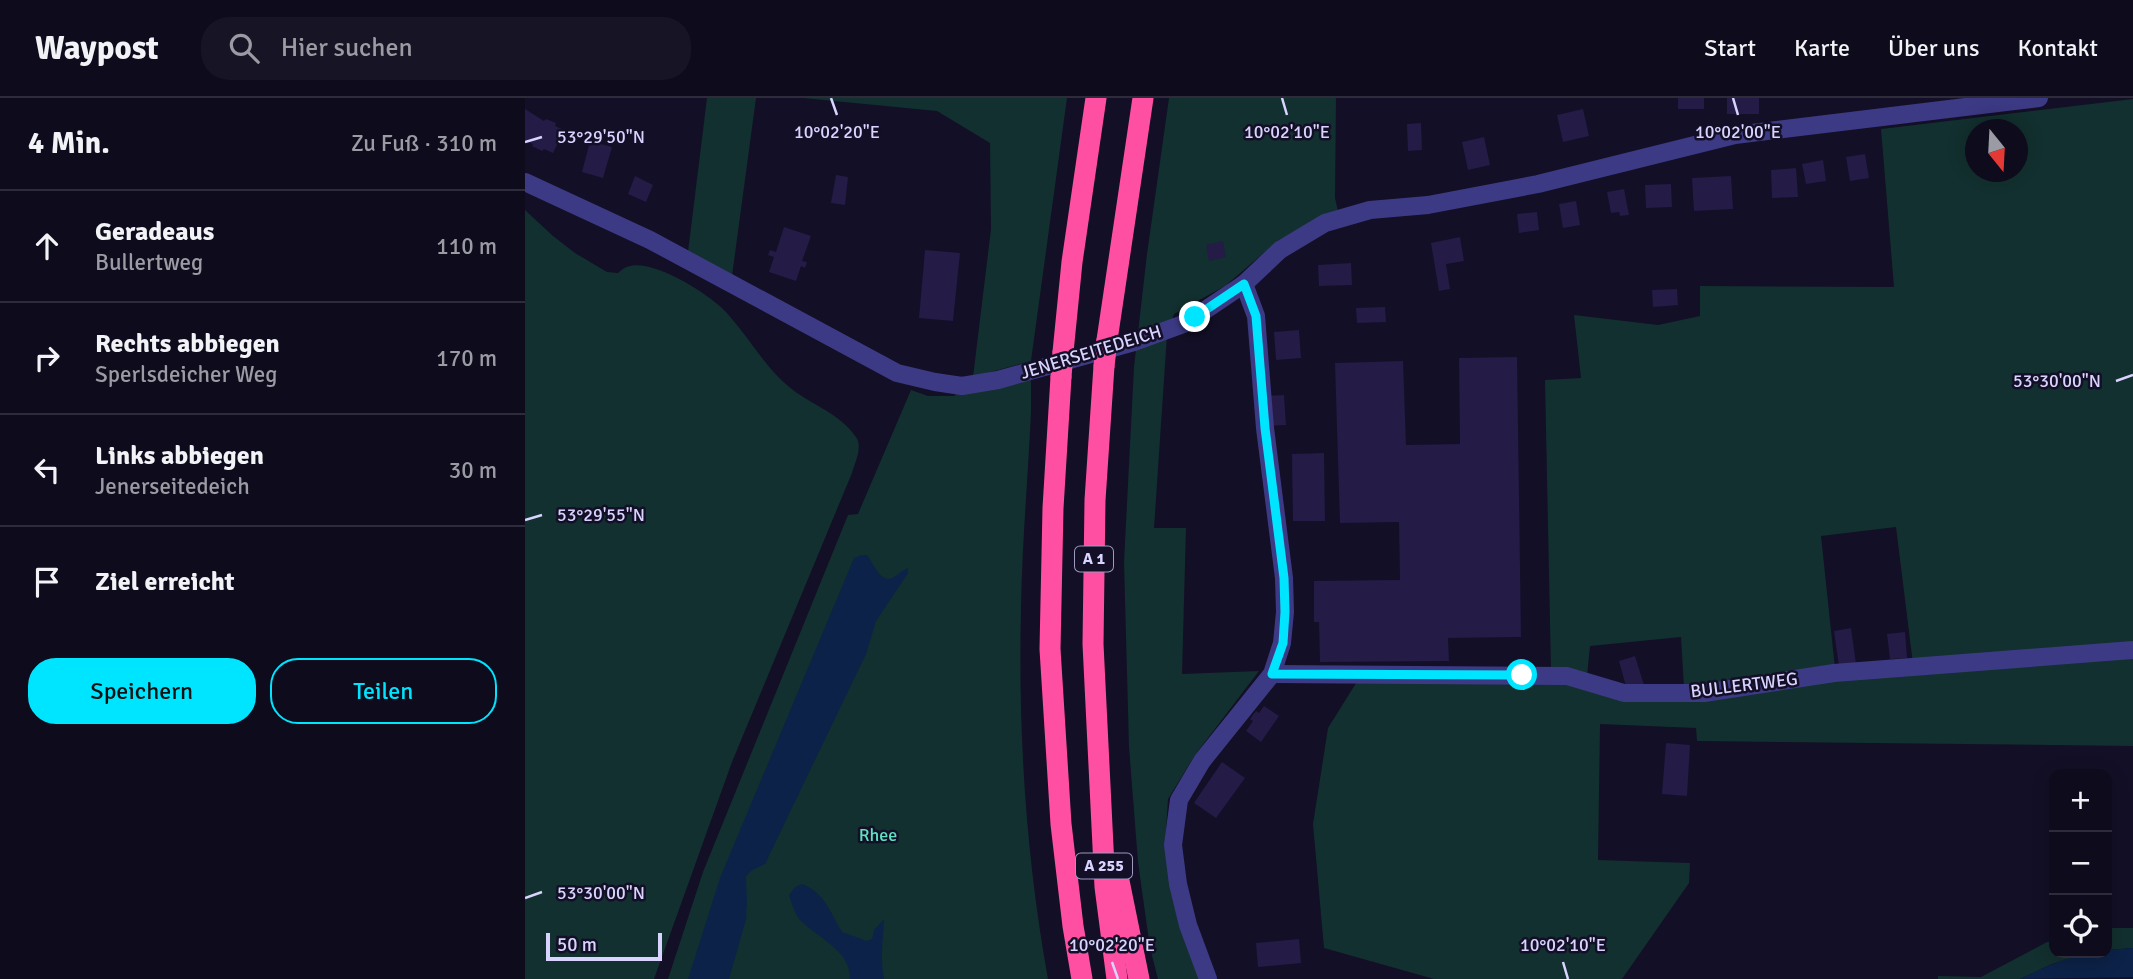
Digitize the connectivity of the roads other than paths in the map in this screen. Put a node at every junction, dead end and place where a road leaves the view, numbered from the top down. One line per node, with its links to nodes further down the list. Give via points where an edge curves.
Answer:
1 (1096, 98): 9 (highway, A 1, bridge, via 1063,352 1050,649 1061,824)
2 (1143, 98): 8 (highway, A 1, bridge, via 1098,433 1093,644)
3 (2039, 98): 5 (street, JENERSEITEDEICH, via 1735,135 1538,184 1428,205 1370,210 1325,223 1280,250)
4 (525, 182): 5 (street, JENERSEITEDEICH, via 650,240 897,373 962,386 1134,342 1186,323)
5 (1244, 284): 7 (street, via 1256,316 1284,578 1283,643)
6 (2133, 650): 7 (street, BULLERTWEG, via 1834,673 1705,693 1624,693 1567,676)
7 (1272, 674): 12 (street, via 1202,761 1179,800 1173,845 1178,884)
8 (1099, 753): 10 (highway, A 255, via 1105,887); 11 (highway, A 1, via 1119,887)
9 (1082, 979)
10 (1117, 979)
11 (1139, 979)
12 (1208, 979)

